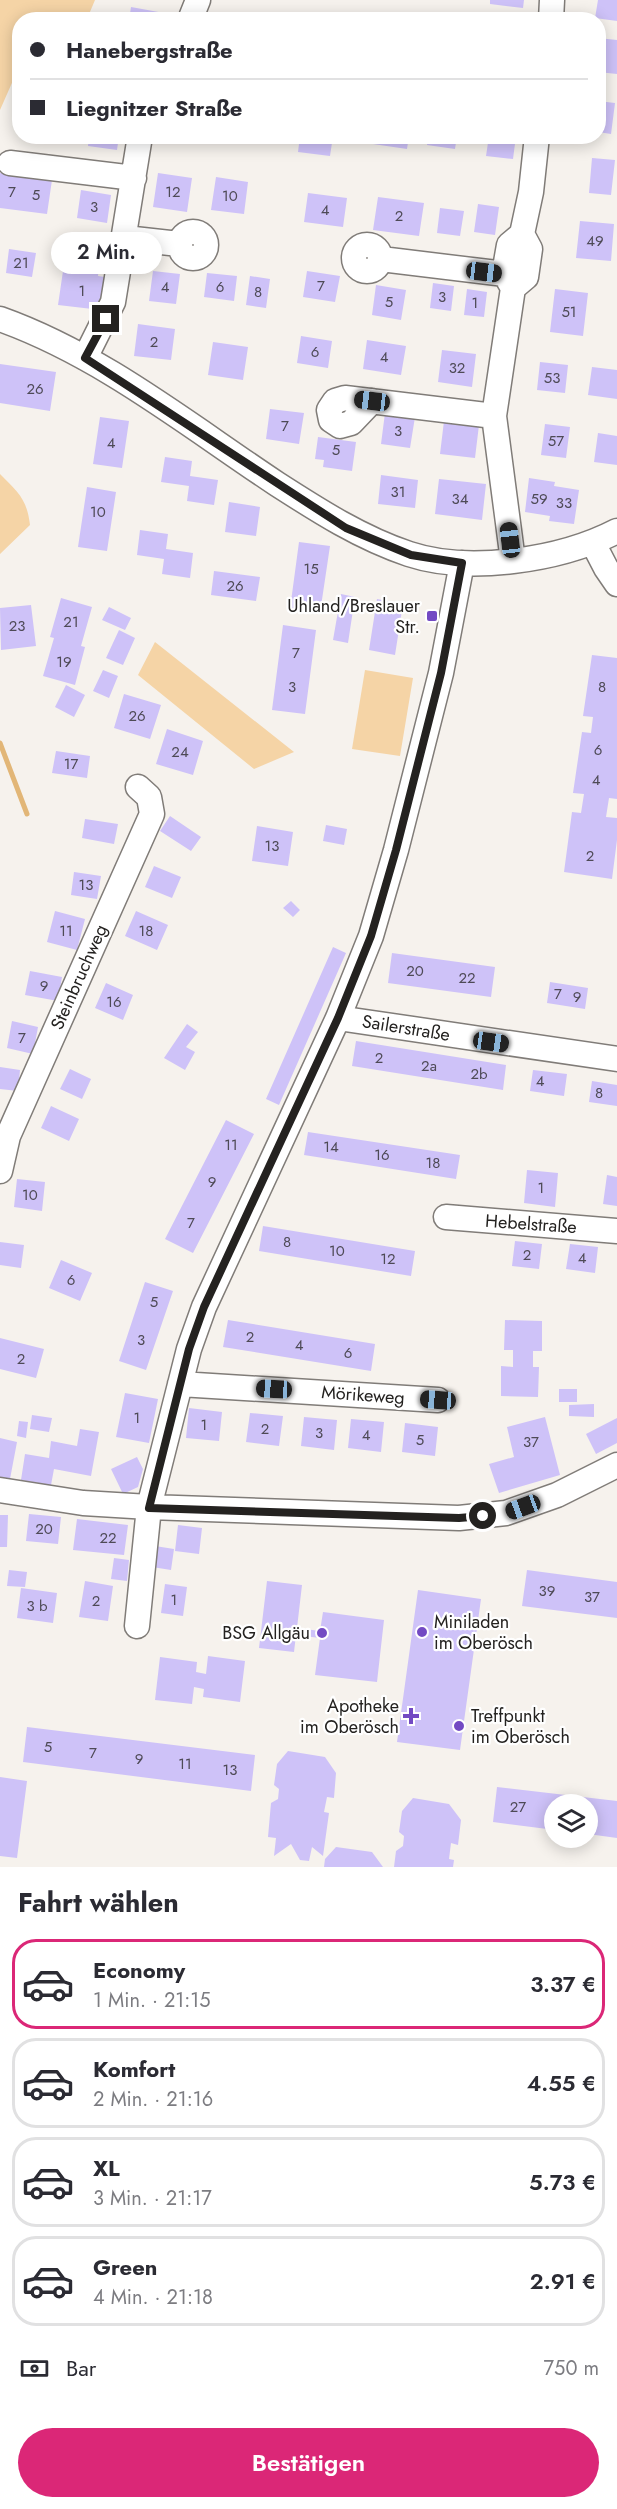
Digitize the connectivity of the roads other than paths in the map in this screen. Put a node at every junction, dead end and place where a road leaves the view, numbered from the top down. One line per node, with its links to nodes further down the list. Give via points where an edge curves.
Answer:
1 (139, 144): 4 (street)
2 (536, 144): 8 (street, via 522,234 530,249 526,277)
3 (10, 162): 4 (street)
4 (135, 178): 5 (street)
5 (125, 238): 6 (street); 10 (street, via 113,302)
6 (179, 244)
7 (381, 259): 8 (street)
8 (509, 281): 12 (street)
9 (0, 319): 10 (street)
10 (85, 358): 16 (street, via 346,528 411,555)
11 (372, 401): 12 (street)
12 (494, 416): 15 (street)
13 (617, 531): 14 (street)
14 (593, 543): 15 (street); 17 (street)
15 (513, 561): 16 (street)
16 (462, 563): 19 (street, via 441,673 396,850 371,936)
17 (617, 584)
18 (138, 787): 21 (street, Steinbruchweg, via 149,797 152,814 8,1136)
19 (338, 1018): 20 (street, Sailerstraße); 24 (street, via 204,1307)
20 (617, 1059)
21 (0, 1171)
22 (446, 1217): 23 (street, Hebelstraße)
23 (617, 1230)
24 (180, 1384): 25 (street, Mörikeweg); 28 (street)
25 (438, 1400)
26 (617, 1465): 28 (street, via 557,1495 506,1513 459,1518)
27 (0, 1490): 28 (street, via 82,1503)
28 (149, 1508): 29 (street)
29 (137, 1626)

